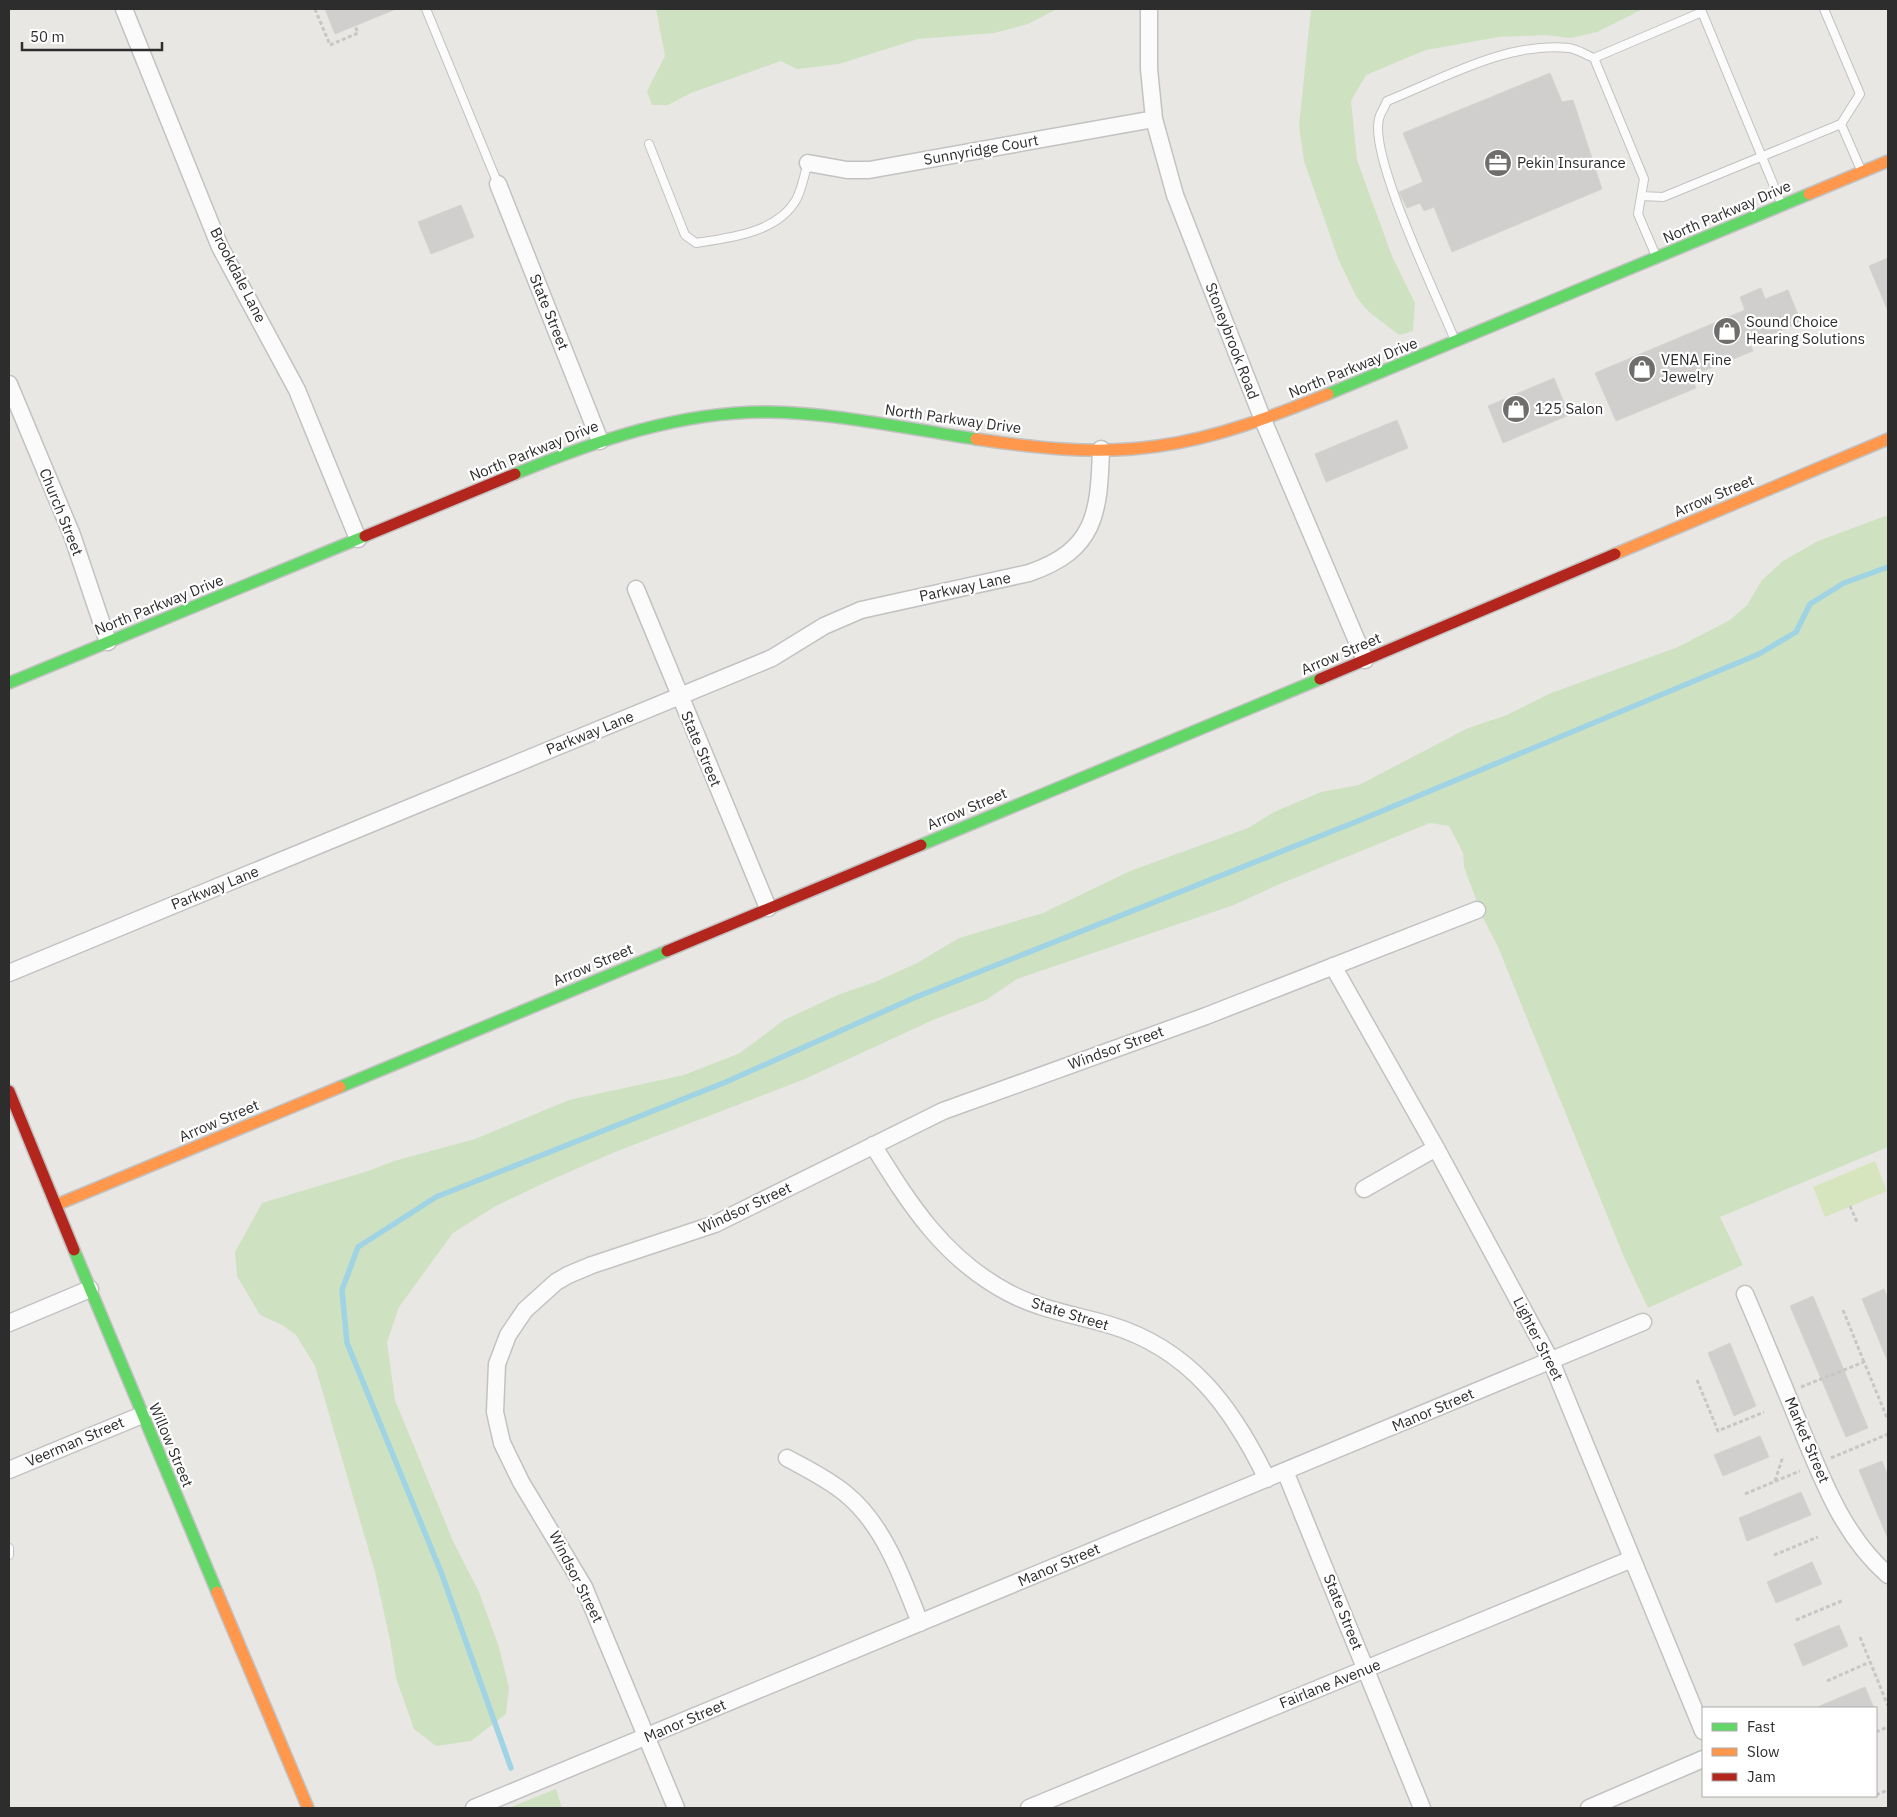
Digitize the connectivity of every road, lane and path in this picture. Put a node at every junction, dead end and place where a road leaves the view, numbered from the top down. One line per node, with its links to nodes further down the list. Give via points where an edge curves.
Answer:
1 (124, 9): 27 (street, Brookdale Lane, via 220,247 297,390)
2 (315, 9): 8 (path, via 330,45 358,33)
3 (426, 9): 17 (lane)
4 (1149, 9): 10 (street, Stoneybrook Road, via 1149,69)
5 (1711, 9): 7 (lane)
6 (1824, 9): 11 (lane, via 1860,94)
7 (1702, 12): 9 (lane); 13 (lane)
8 (355, 26)
9 (1594, 58): 18 (lane, via 1644,179); 21 (lane, via 1571,48 1533,48 1497,56 1387,102 1378,119 1380,150 1393,191)
10 (1154, 119): 15 (street, Sunnyridge Court, via 869,170 847,170); 23 (street, Stoneybrook Road, via 1174,195)
11 (1841, 124): 13 (lane); 16 (lane)
12 (649, 144): 15 (lane, via 686,235 696,243 735,237 766,226 792,206)
13 (1762, 157): 18 (lane, via 1663,197); 19 (lane)
14 (1888, 161): 16 (street, North Parkway Drive)
15 (808, 163)
16 (1862, 172): 19 (street, North Parkway Drive)
17 (498, 184): 25 (street, State Street)
18 (1642, 196): 20 (lane, via 1638,214)
19 (1782, 205): 20 (street, North Parkway Drive)
20 (1657, 258): 21 (street, North Parkway Drive)
21 (1456, 341): 23 (street, North Parkway Drive)
22 (9, 384): 29 (street, Church Street, via 72,535)
23 (1263, 420): 26 (street, North Parkway Drive, via 1188,441 1130,449); 30 (street, Stoneybrook Road)
24 (1888, 439): 30 (street, Arrow Street)
25 (600, 441): 26 (street, North Parkway Drive, via 659,424 756,412 819,416 1047,447); 27 (street, North Parkway Drive)
26 (1101, 449): 32 (street, Parkway Lane, via 1094,519 1082,539 1046,567 1029,574 847,614 772,658)
27 (358, 539): 29 (street, North Parkway Drive)
28 (636, 589): 32 (street, State Street)
29 (108, 642): 31 (street, North Parkway Drive)
30 (1365, 660): 33 (street, Arrow Street)
31 (9, 683)
32 (680, 696): 33 (street, State Street); 36 (street, Parkway Lane)
33 (768, 908): 41 (street, Arrow Street)
34 (1477, 910): 35 (street, Windsor Street)
35 (1333, 966): 38 (street, Windsor Street, via 1206,1016 943,1111); 39 (street, Lighter Street)
36 (9, 973)
37 (9, 1091): 41 (street, Willow Street)
38 (873, 1145): 63 (street, State Street, via 930,1231 992,1283 1027,1301 1128,1332 1161,1348 1190,1368 1228,1409); 81 (street, Windsor Street, via 715,1224 568,1275 525,1310 501,1350 494,1396 502,1443 521,1482 538,1505 584,1587)
39 (1436, 1148): 40 (street); 49 (street, Lighter Street)
40 (1364, 1190)
41 (56, 1205): 44 (street, Willow Street)
42 (1850, 1206): 43 (path)
43 (1857, 1222)
44 (90, 1289): 48 (street); 54 (street, Willow Street)
45 (1745, 1294): 71 (street, Market Street, via 1835,1503 1862,1547)
46 (1843, 1310): 50 (path)
47 (1643, 1322): 49 (street, Manor Street)
48 (9, 1323)
49 (1551, 1361): 62 (street, Manor Street); 70 (street, Lighter Street)
50 (1864, 1362): 52 (path); 55 (path)
51 (1697, 1380): 53 (path, via 1718,1431)
52 (1801, 1387)
53 (1764, 1412)
54 (142, 1415): 61 (street, Veerman Street); 83 (street, Willow Street)
55 (1888, 1420)
56 (1888, 1434): 59 (path)
57 (1783, 1456): 64 (path)
58 (787, 1458): 74 (street, via 826,1480 856,1503 886,1546)
59 (1830, 1458)
60 (1805, 1468): 64 (path)
61 (9, 1470)
62 (1286, 1471): 63 (street, Manor Street); 77 (street, State Street)
63 (1267, 1478): 74 (street, Manor Street)
64 (1775, 1481): 65 (path)
65 (1744, 1494)
66 (1818, 1537): 69 (path)
67 (9, 1548): 68 (lane)
68 (9, 1555)
69 (1774, 1555)
70 (1632, 1559): 77 (street, Fairlane Avenue); 80 (street, Lighter Street)
71 (1888, 1574)
72 (1844, 1600): 73 (path)
73 (1796, 1620)
74 (920, 1623): 81 (street, Manor Street)
75 (1860, 1637): 76 (path)
76 (1870, 1662): 78 (path); 79 (path)
77 (1366, 1669): 86 (street, Fairlane Avenue); 87 (street, State Street)
78 (1826, 1681)
79 (1888, 1706)
80 (1702, 1729)
81 (646, 1737): 84 (street, Manor Street); 85 (street, Windsor Street)
82 (1702, 1759): 88 (street)
83 (308, 1808)
84 (474, 1808)
85 (676, 1808)
86 (1029, 1808)
87 (1422, 1808)
88 (1589, 1808)

